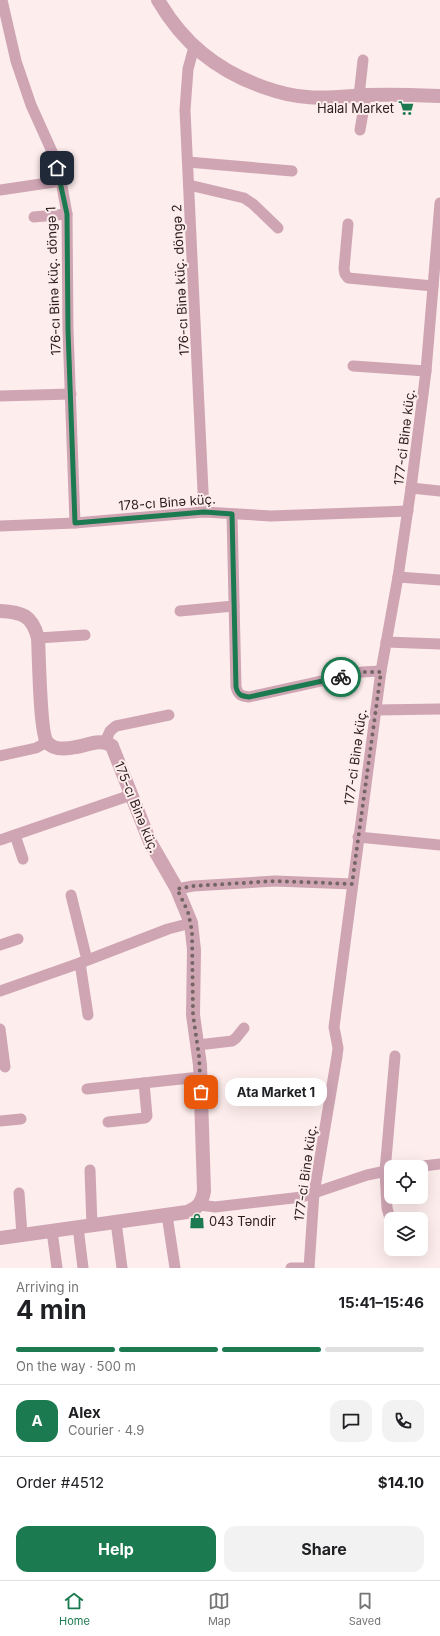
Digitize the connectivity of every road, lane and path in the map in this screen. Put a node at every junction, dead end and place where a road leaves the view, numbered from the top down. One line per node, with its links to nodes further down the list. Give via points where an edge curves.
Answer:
1 (2, 0): 10 (street, 176-cı Binə küç. döngə 1, via 16,61)
2 (158, 0): 3 (street, via 174,25)
3 (194, 47): 5 (street, via 233,74 276,91 306,97); 8 (street, 176-cı Binə küç. döngə 2, via 188,69 185,110)
4 (363, 60): 5 (street)
5 (363, 95): 6 (street); 7 (street)
6 (440, 96)
7 (360, 130)
8 (188, 162): 9 (street); 11 (street, 176-cı Binə küç. döngə 2)
9 (292, 171)
10 (61, 180): 12 (street); 14 (street, 176-cı Binə küç. döngə 1)
11 (189, 185): 17 (street, via 244,198); 26 (street, 176-cı Binə küç. döngə 2)
12 (0, 190)
13 (440, 203): 18 (street, 177-ci Binə küç.)
14 (67, 214): 15 (street); 21 (street, 176-cı Binə küç. döngə 1)
15 (34, 217)
16 (348, 224): 18 (street, via 344,269 348,278)
17 (278, 228)
18 (433, 286): 20 (street, 177-ci Binə küç.)
19 (353, 366): 20 (street)
20 (426, 371): 23 (street, 177-ci Binə küç.)
21 (71, 394): 22 (street); 28 (street, 176-cı Binə küç. döngə 1)
22 (0, 396)
23 (411, 488): 24 (street); 25 (street, 177-ci Binə küç.)
24 (440, 491)
25 (408, 511): 27 (street, 178-cı Binə küç., via 271,516); 30 (street, 177-ci Binə küç.)
26 (204, 512): 27 (street, 178-cı Binə küç.); 28 (street, 178-cı Binə küç.)
27 (232, 514): 32 (street)
28 (75, 523): 29 (street, 178-cı Binə küç.)
29 (0, 526)
30 (398, 577): 31 (street); 37 (street, 177-ci Binə küç.)
31 (440, 580)
32 (234, 606): 34 (street); 39 (street, via 236,687 242,696 249,697 362,672)
33 (0, 611): 36 (street, via 26,616 35,628)
34 (180, 611)
35 (85, 635): 36 (street)
36 (38, 638): 43 (street, via 43,726)
37 (386, 642): 38 (street); 39 (street, 177-ci Binə küç.)
38 (440, 644)
39 (381, 672): 41 (street, 177-ci Binə küç.)
40 (440, 709): 41 (street)
41 (376, 710): 48 (street, 177-ci Binə küç.)
42 (169, 715): 44 (street, via 116,726)
43 (47, 742): 44 (street, via 61,749); 45 (street, via 36,748)
44 (104, 742): 46 (street, 175-cı Binə küç., via 114,749)
45 (0, 756)
46 (131, 795): 47 (street); 53 (street, 175-cı Binə küç., via 150,842)
47 (15, 835): 49 (street); 51 (street)
48 (358, 838): 50 (street); 52 (street, 177-ci Binə küç.)
49 (0, 840)
50 (440, 845)
51 (23, 859)
52 (352, 884): 53 (street, via 275,881); 78 (street, 177-ci Binə küç., via 334,1026 338,1048)
53 (177, 889): 55 (street, 175-cı Binə küç.)
54 (71, 896): 58 (street)
55 (191, 923): 58 (street, via 168,929); 63 (street, 175-cı Binə küç., via 194,950 193,1015)
56 (18, 939): 57 (street)
57 (0, 945)
58 (83, 962): 59 (street); 60 (street)
59 (0, 991)
60 (88, 1015)
61 (244, 1028): 63 (street, via 232,1041)
62 (0, 1029): 65 (street)
63 (198, 1045): 66 (street, 175-cı Binə küç.)
64 (395, 1056): 72 (street)
65 (5, 1067)
66 (200, 1078): 67 (street); 79 (street, 175-cı Binə küç., via 204,1191)
67 (144, 1083): 68 (street); 71 (street, via 147,1116)
68 (87, 1089)
69 (21, 1119): 70 (street)
70 (0, 1121)
71 (108, 1122)
72 (389, 1160)
73 (440, 1164): 74 (street)
74 (428, 1165)
75 (90, 1170): 82 (street)
76 (384, 1172): 78 (street, via 359,1177)
77 (19, 1193): 84 (street)
78 (314, 1193): 79 (street, via 279,1200 215,1207); 91 (street, 177-ci Binə küç.)
79 (200, 1205): 80 (street, via 187,1212)
80 (167, 1215): 81 (street); 89 (street)
81 (116, 1222): 82 (street); 88 (street)
82 (85, 1226): 83 (street); 87 (street)
83 (52, 1231): 84 (street); 86 (street)
84 (22, 1235): 85 (street)
85 (0, 1238)
86 (57, 1268)
87 (83, 1268)
88 (122, 1268)
89 (175, 1268)
90 (291, 1268): 91 (street)
91 (309, 1268)

